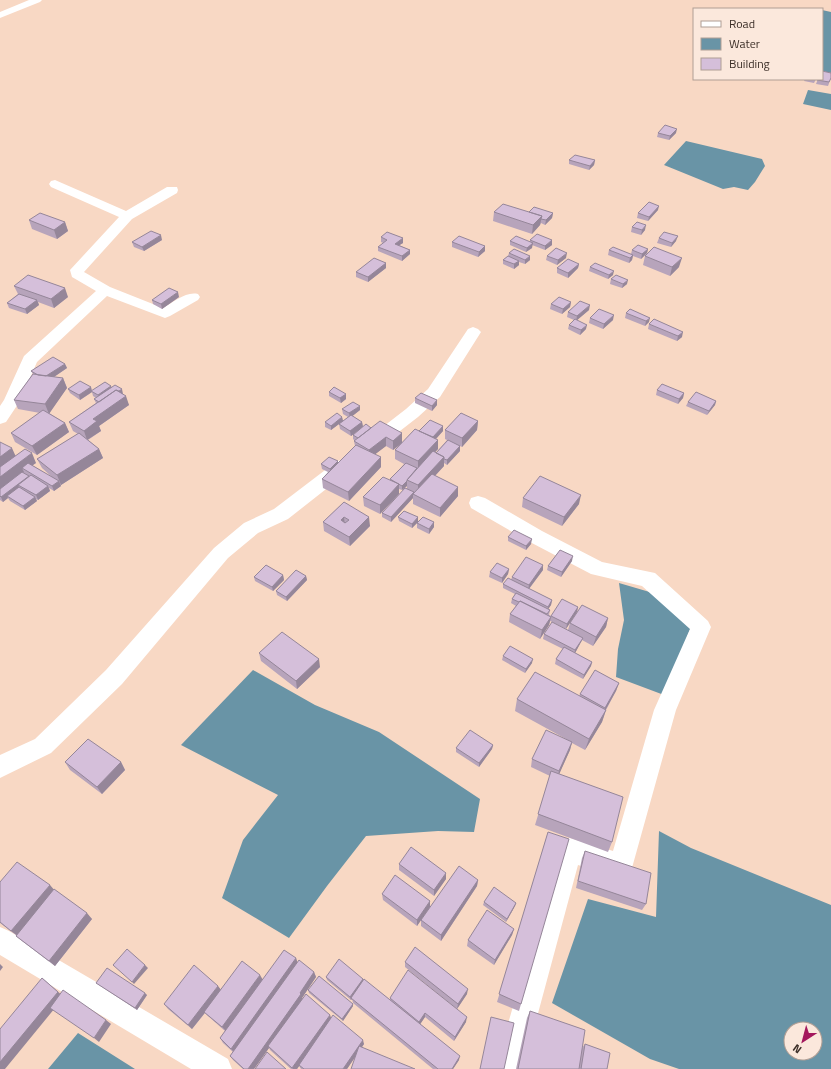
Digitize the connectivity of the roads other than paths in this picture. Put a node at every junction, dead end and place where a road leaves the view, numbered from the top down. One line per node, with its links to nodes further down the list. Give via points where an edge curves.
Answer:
1 (37, 0): 2 (street)
2 (0, 15)
3 (55, 184): 5 (street)
4 (172, 190): 5 (street)
5 (127, 216): 6 (street, via 77,270 77,274)
6 (105, 290): 7 (street, via 165,313); 9 (street, via 30,360 12,401)
7 (193, 297)
8 (473, 332): 11 (street, via 434,392 412,413 281,514 251,528 222,553 114,677 49,741)
9 (0, 418)
10 (478, 503): 14 (street, via 598,569 648,579 701,627 665,710 621,866 570,850)
11 (0, 767)
12 (0, 940): 13 (street)
13 (218, 1069)
14 (509, 1069)

